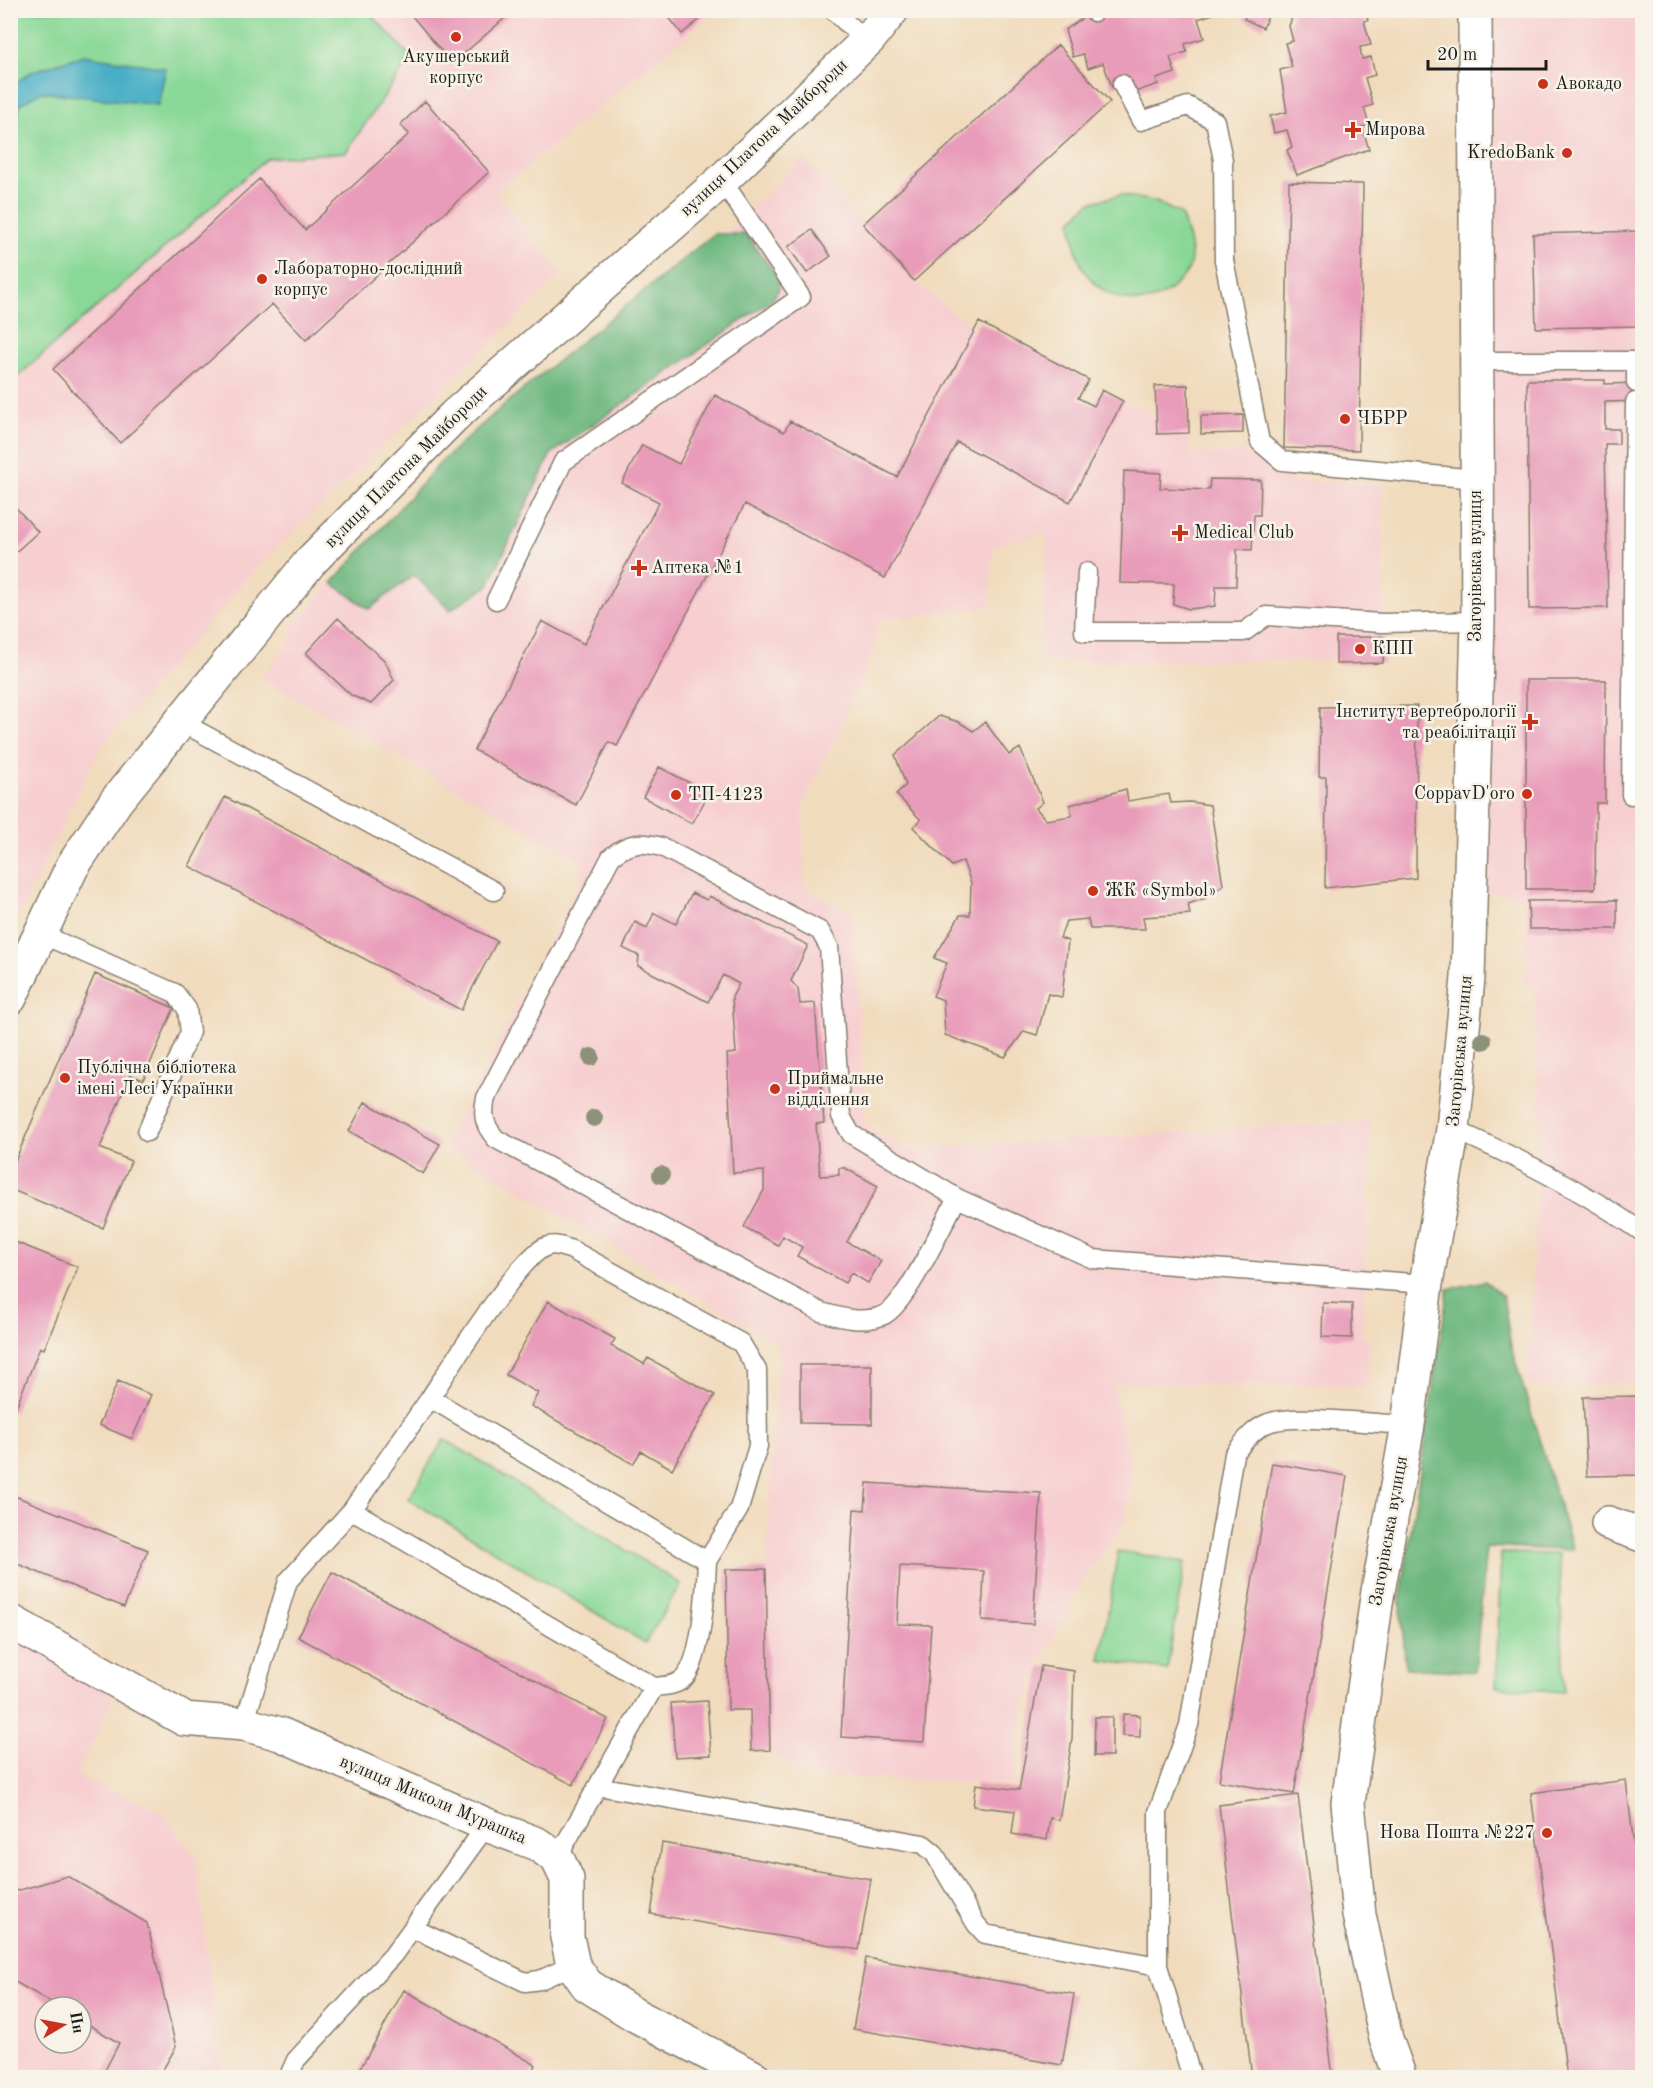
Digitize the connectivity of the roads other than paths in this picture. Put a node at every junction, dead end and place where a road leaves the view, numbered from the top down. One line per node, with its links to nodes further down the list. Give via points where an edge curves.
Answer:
1 (833, 10): 4 (lane, via 855,31)
2 (892, 10): 4 (street, вулиця Платона Майбороди)
3 (1475, 10): 7 (street, Загорівська вулиця)
4 (870, 38): 6 (street, вулиця Платона Майбороди)
5 (1122, 84): 11 (lane, via 1141,121 1188,106 1215,121 1223,160 1224,260 1260,442 1282,461)
6 (719, 183): 13 (lane, via 732,195 801,297 563,462); 15 (street, вулиця Платона Майбороди, via 454,416 311,561)
7 (1477, 361): 8 (lane); 11 (street, Загорівська вулиця)
8 (1639, 361): 9 (lane)
9 (1636, 383)
10 (1635, 402): 16 (lane)
11 (1476, 479): 14 (street, Загорівська вулиця)
12 (1087, 572): 14 (lane, via 1084,632 1244,632 1266,616 1382,623)
13 (496, 600)
14 (1478, 621): 20 (street, Загорівська вулиця, via 1468,978)
15 (181, 722): 17 (lane); 18 (street, вулиця Платона Майбороди, via 97,829 72,867)
16 (1631, 795)
17 (494, 891)
18 (41, 934): 19 (street, вулиця Платона Майбороди); 21 (lane, via 175,993 188,1009 190,1032)
19 (10, 998)
20 (1454, 1129): 23 (lane, via 1607,1207); 24 (street, Загорівська вулиця)
21 (147, 1132)
22 (957, 1198): 22 (lane, via 851,1134 841,1116 829,947 820,931 664,848 644,842 625,845 611,857 486,1098 483,1114 487,1129 496,1139 821,1312 851,1321 885,1314 901,1297); 24 (lane, via 1094,1259)
23 (1642, 1232)
24 (1426, 1284): 26 (street, Загорівська вулиця)
25 (430, 1398): 27 (lane); 30 (lane); 30 (lane, via 509,1284 543,1248 557,1245 741,1343 757,1370 758,1446 739,1509)
26 (1408, 1425): 39 (lane, via 1296,1420 1268,1423 1250,1434 1234,1454 1189,1725 1158,1812); 43 (street, Загорівська вулиця, via 1377,1597 1348,1803 1359,1915 1386,2039)
27 (352, 1510): 32 (lane); 33 (lane, via 288,1581)
28 (1608, 1523): 29 (street)
29 (1642, 1535)
30 (707, 1560): 32 (lane, via 706,1596 692,1666 683,1679 669,1686)
31 (10, 1621): 33 (street, вулиця Миколи Мурашка, via 184,1719)
32 (654, 1687): 34 (lane)
33 (244, 1725): 35 (street, вулиця Миколи Мурашка, via 280,1734)
34 (598, 1786): 36 (lane); 39 (lane, via 923,1844 934,1853 985,1934)
35 (488, 1825): 36 (street, вулиця Миколи Мурашка, via 537,1844); 37 (lane)
36 (557, 1858): 38 (street, via 567,1879 567,1937)
37 (413, 1928): 38 (lane, via 525,1982 540,1980); 40 (lane, via 296,2060)
38 (573, 1965): 41 (street, via 587,1985)
39 (1158, 1966): 42 (lane)
40 (288, 2078)
41 (755, 2078)
42 (1192, 2078)
43 (1400, 2078)

